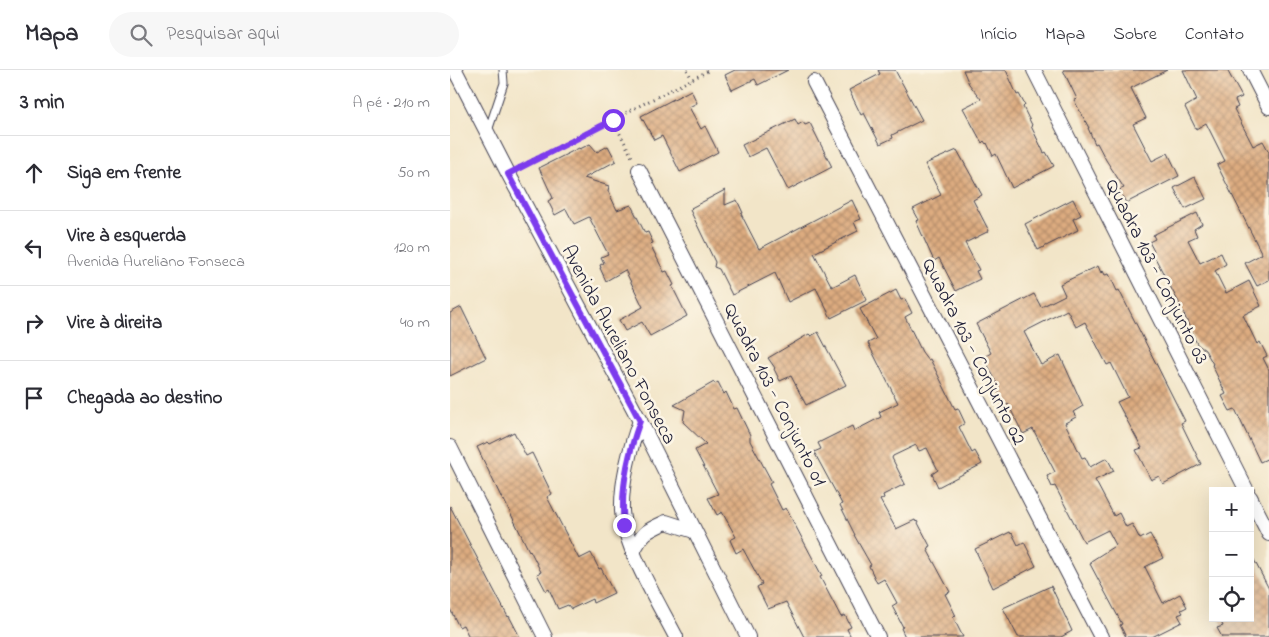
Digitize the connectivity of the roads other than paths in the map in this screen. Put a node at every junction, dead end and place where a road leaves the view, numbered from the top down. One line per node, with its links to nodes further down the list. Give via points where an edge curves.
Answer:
1 (455, 70): 7 (street, Avenida Aureliano Fonseca)
2 (503, 70): 7 (lane, via 504,83)
3 (1034, 70): 11 (street, Quadra 103 - Conjunto 03)
4 (1250, 70): 6 (street)
5 (814, 82): 20 (street, Quadra 103 - Conjunto 02)
6 (1269, 107)
7 (488, 134): 9 (street, Avenida Aureliano Fonseca)
8 (639, 170): 19 (street, Quadra 103 - Conjunto 01)
9 (640, 421): 13 (street, Avenida Aureliano Fonseca); 15 (street, via 630,451 622,510)
10 (450, 447): 16 (street)
11 (1245, 487)
12 (1254, 506): 14 (street)
13 (694, 532): 15 (street, via 666,522 641,536); 18 (street, Avenida Aureliano Fonseca)
14 (1269, 534)
15 (633, 552): 17 (street)
16 (545, 637)
17 (676, 637)
18 (748, 637)
19 (878, 637)
20 (1101, 637)

